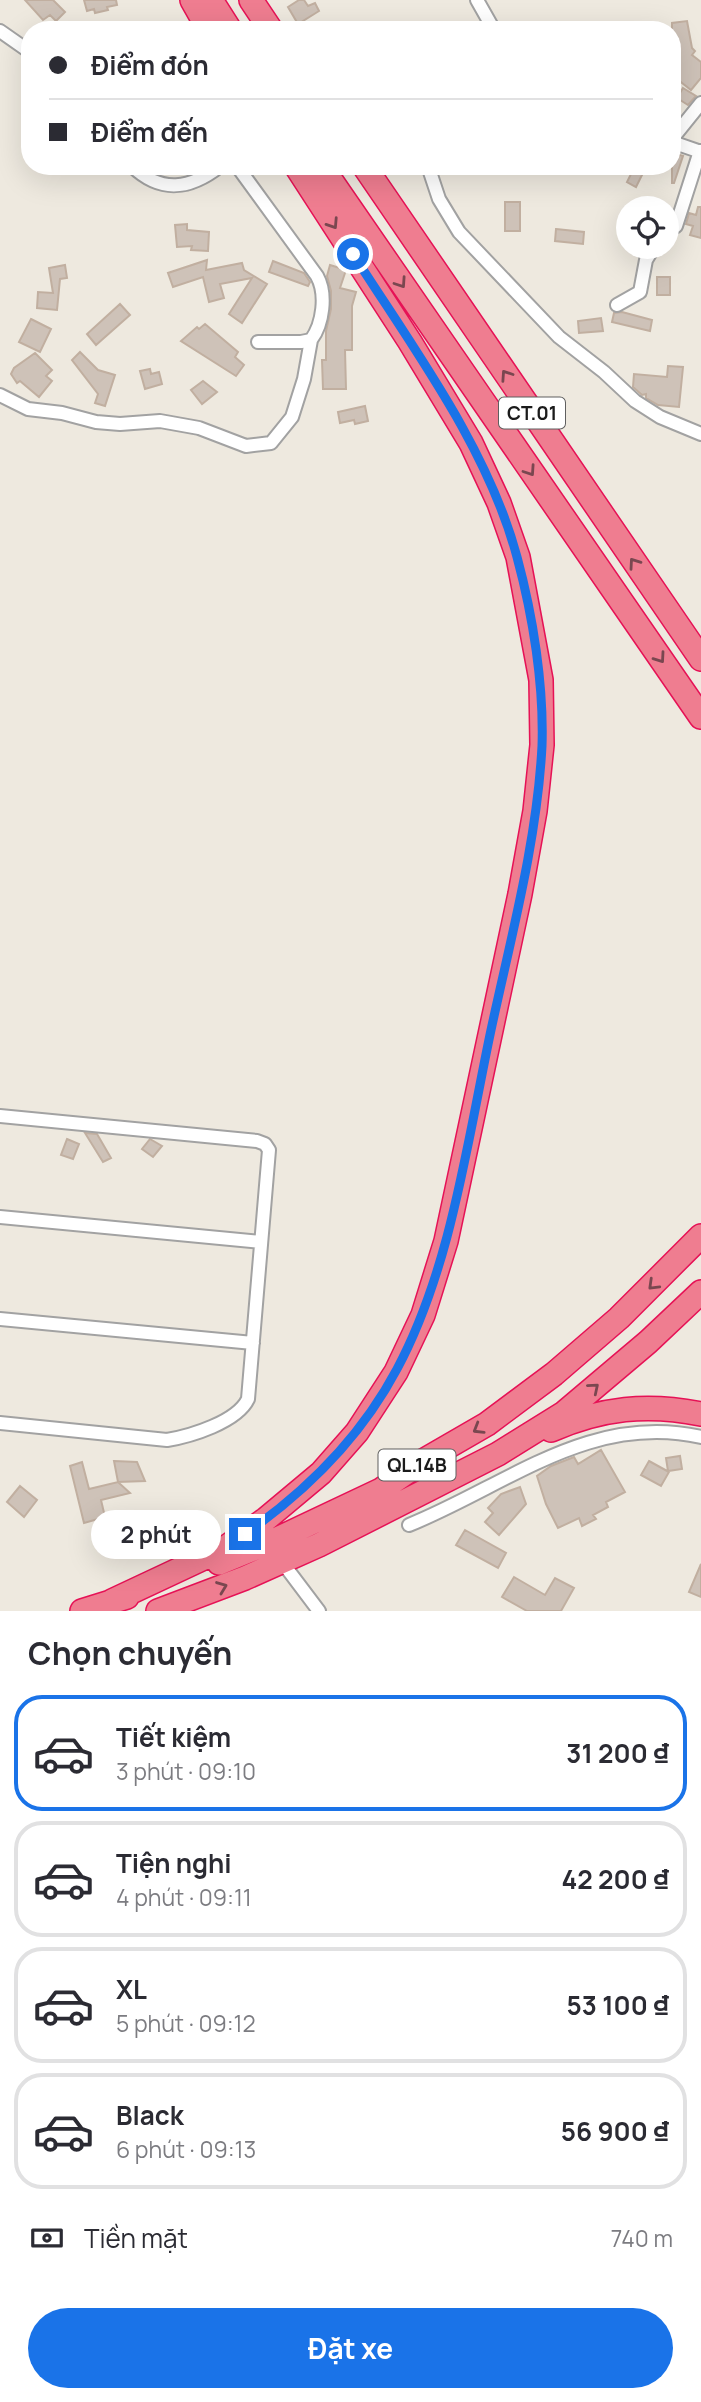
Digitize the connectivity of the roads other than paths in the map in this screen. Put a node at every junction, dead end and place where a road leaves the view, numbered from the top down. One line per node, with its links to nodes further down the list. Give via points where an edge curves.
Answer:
1 (192, 0): 5 (highway)
2 (211, 0): 6 (highway)
3 (251, 0): 7 (highway)
4 (477, 0): 8 (street)
5 (204, 21)
6 (224, 21)
7 (265, 21)
8 (489, 21)
9 (0, 32): 10 (street)
10 (21, 46)
11 (701, 103): 12 (street)
12 (681, 129)
13 (681, 144): 14 (street)
14 (700, 151): 22 (street)
15 (143, 175): 16 (street, via 175,186)
16 (206, 175)
17 (243, 175): 25 (street, via 321,284 320,326)
18 (302, 175): 44 (highway, one-way to 44, via 471,443 499,503 517,557 541,680 542,745 535,811 446,1241 424,1315 396,1371 358,1432 321,1473 266,1519 225,1548)
19 (327, 175): 30 (highway, CT.01, one-way to 30)
20 (370, 175): 29 (highway, CT.01, one-way to 20)
21 (431, 175): 28 (street, via 459,232 559,337 635,401)
22 (679, 217)
23 (647, 259): 24 (street, via 640,292)
24 (617, 305)
25 (311, 340): 26 (street); 27 (street, via 292,417 271,443 246,446 199,428 160,421 96,422 27,409)
26 (258, 341)
27 (0, 395)
28 (701, 434)
29 (701, 659)
30 (701, 717)
31 (0, 1116): 34 (street, via 257,1140 269,1150)
32 (0, 1217): 34 (street)
33 (701, 1236): 43 (highway, QL.14B, one-way to 43, via 619,1318 487,1424)
34 (261, 1242): 37 (street)
35 (701, 1292): 41 (highway, QL.14B, one-way to 35, via 498,1454 564,1413)
36 (0, 1319): 37 (street)
37 (253, 1343): 39 (street, via 243,1409 185,1437 167,1440)
38 (701, 1414): 41 (highway, via 610,1410 555,1429)
39 (0, 1423)
40 (701, 1437): 42 (street, via 653,1431 593,1441 536,1462)
41 (394, 1506): 43 (highway, QL.14B)
42 (409, 1525)
43 (277, 1552): 44 (highway, QL.14B); 46 (highway, QL.14B, one-way to 43); 47 (street)
44 (112, 1601): 45 (highway, QL.14B)
45 (82, 1611)
46 (158, 1611)
47 (319, 1611)

